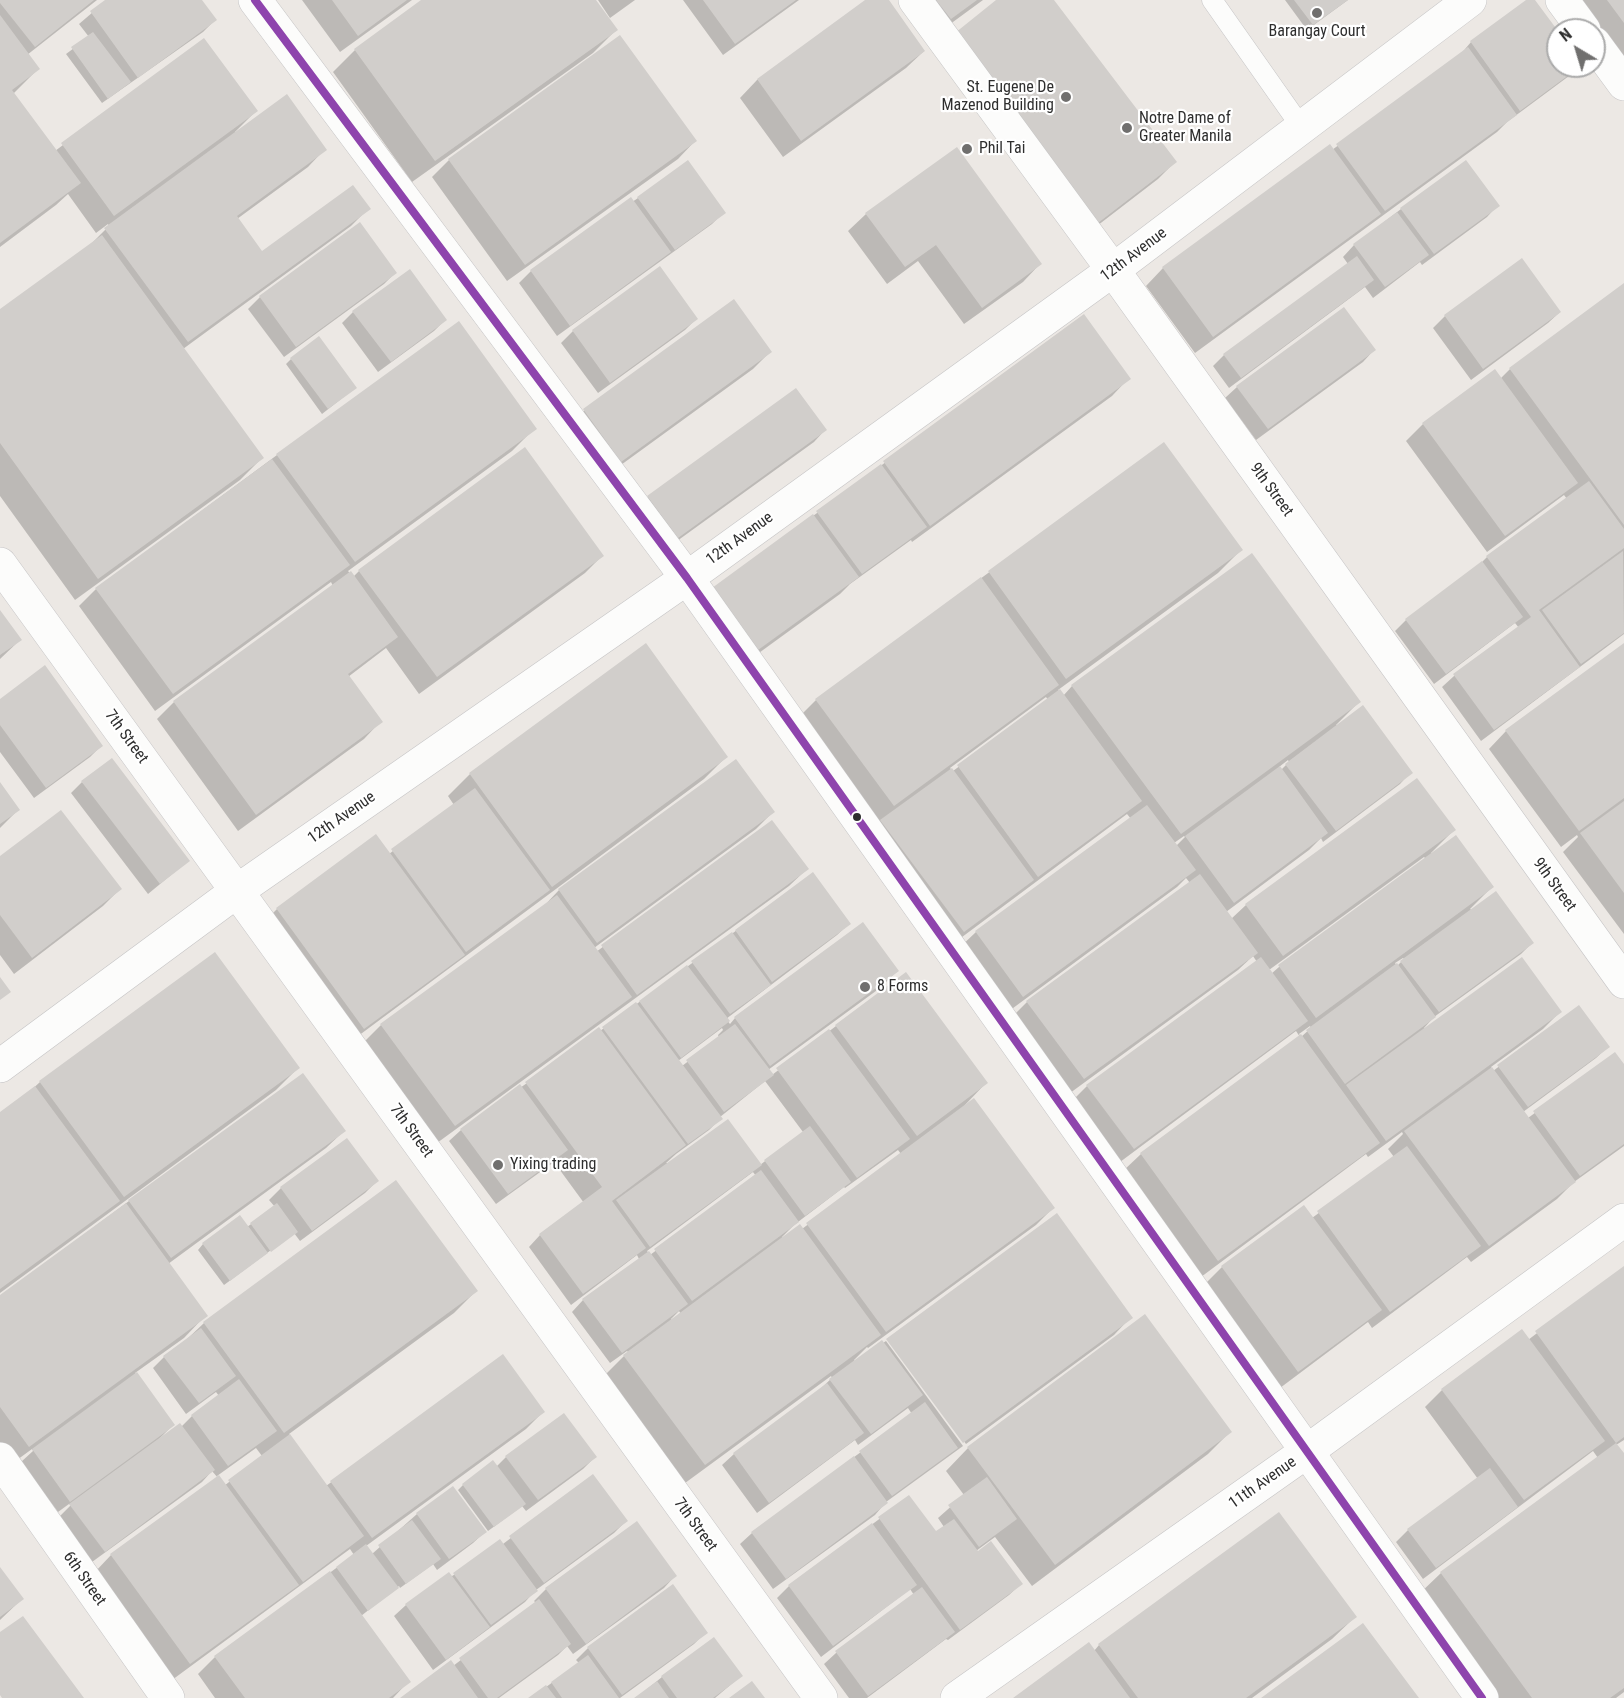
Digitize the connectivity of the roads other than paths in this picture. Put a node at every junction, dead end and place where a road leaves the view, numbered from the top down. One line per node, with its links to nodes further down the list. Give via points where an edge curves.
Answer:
1 (255, 0): 12 (street)
2 (915, 0): 10 (street, 9th Street)
3 (1212, 0): 9 (lane)
4 (1470, 0): 9 (street, 12th Avenue)
5 (1562, 0): 6 (street)
6 (1575, 18)
7 (1606, 59): 8 (street)
8 (1624, 84)
9 (1302, 128): 10 (street, 12th Avenue)
10 (1113, 270): 12 (street, 12th Avenue); 14 (street, 9th Street)
11 (0, 564): 13 (street, 7th Street)
12 (687, 578): 13 (street, 12th Avenue); 17 (street)
13 (237, 891): 15 (street, 12th Avenue); 20 (street, 7th Street)
14 (1624, 982)
15 (0, 1066)
16 (1624, 1220): 17 (street, 11th Avenue)
17 (1306, 1452): 21 (street, 11th Avenue); 22 (street)
18 (0, 1459): 19 (street, 6th Street)
19 (168, 1698)
20 (821, 1698)
21 (957, 1698)
22 (1482, 1698)

